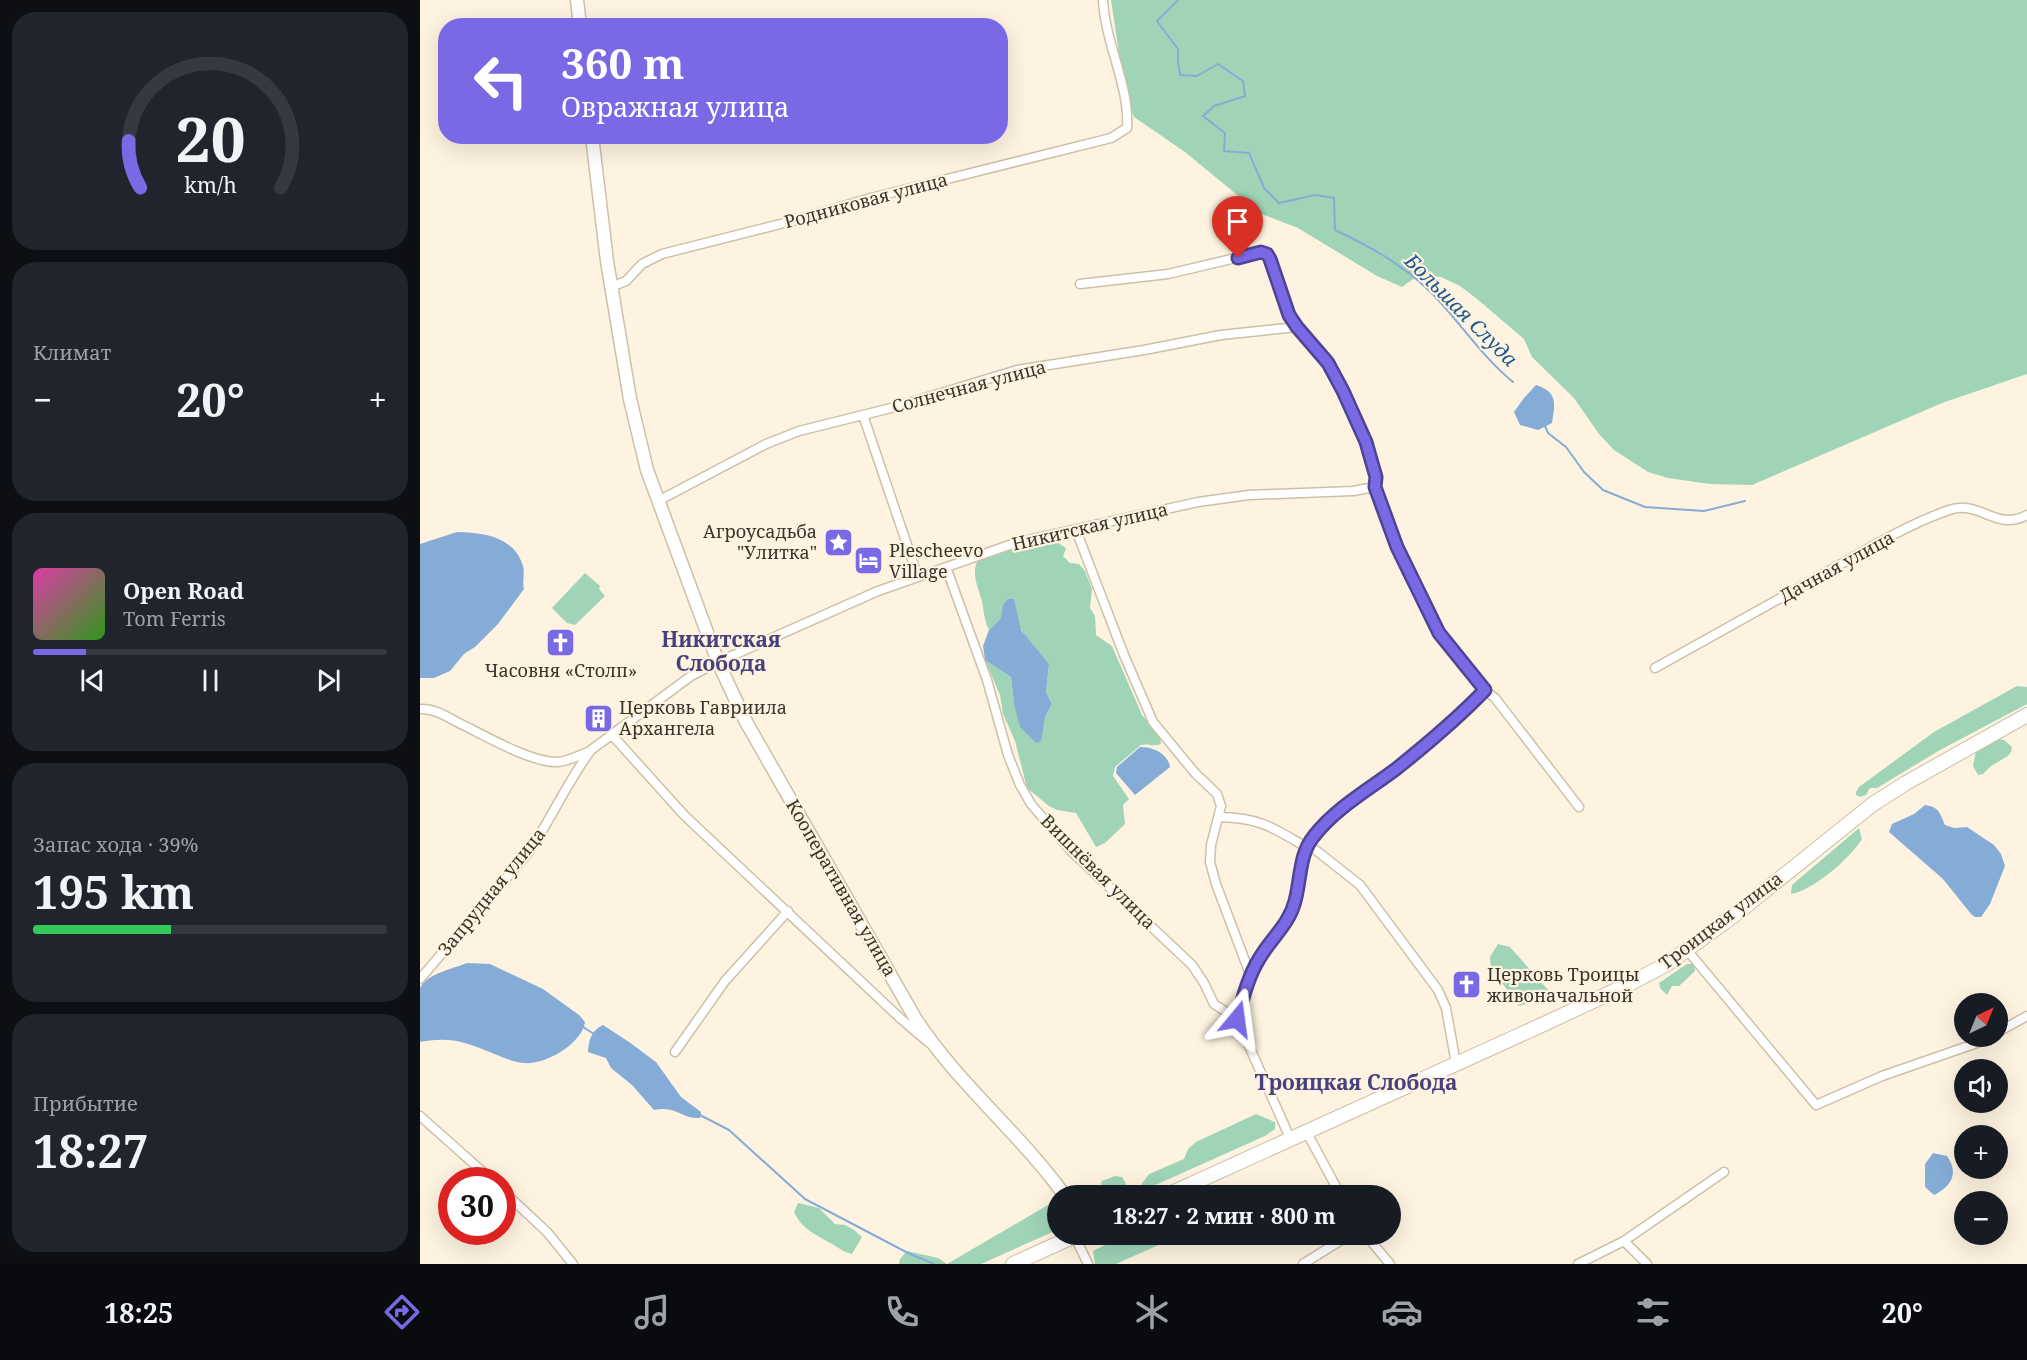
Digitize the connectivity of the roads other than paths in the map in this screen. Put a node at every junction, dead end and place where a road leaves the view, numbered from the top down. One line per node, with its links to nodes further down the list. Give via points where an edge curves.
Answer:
1 (577, 0): 3 (street)
2 (1103, 0): 6 (street, Родниковая улица, via 1104,19 1128,112 1127,128 1111,138 662,254 642,264 626,281)
3 (579, 18)
4 (593, 144): 6 (street, Кооперативная улица)
5 (1080, 284): 7 (street, via 1168,274 1261,252 1270,259 1289,315)
6 (611, 287): 10 (street, Кооперативная улица, via 638,439)
7 (1297, 327): 8 (street, Солнечная улица, via 1221,335 1017,370); 9 (street, via 1328,363 1343,391 1366,442)
8 (863, 415): 10 (street, Солнечная улица, via 799,431 766,444); 14 (street)
9 (1375, 487): 12 (street, Никитская улица, via 1198,502); 17 (street, via 1397,547 1439,633)
10 (658, 501): 15 (street, Кооперативная улица)
11 (2027, 515): 16 (street, Дачная улица, via 2006,521 1963,507 1941,513 1887,538)
12 (1076, 530): 13 (street, Никитская улица, via 1018,542); 23 (street, via 1153,722 1217,794)
13 (946, 567): 14 (street, Никитская улица); 30 (street, Вишнёвая улица, via 987,680 1008,755 1031,804 1072,852 1192,965 1214,1004)
14 (918, 576): 15 (street, Никитская улица)
15 (718, 662): 20 (street, Запрудная улица, via 691,676); 32 (street, Кооперативная улица, via 745,720)
16 (1655, 668)
17 (1485, 690): 22 (street); 24 (street, via 1397,768 1336,813)
18 (420, 709): 21 (street, via 442,714 543,761 566,760)
19 (2027, 714): 26 (main road, Троицкая улица, via 1873,804)
20 (612, 735): 21 (street, Запрудная улица); 25 (street, via 684,815)
21 (591, 750): 28 (street, Запрудная улица, via 528,853)
22 (1579, 807)
23 (1220, 817): 24 (street, via 1258,821); 27 (street, via 1210,861)
24 (1307, 845): 27 (street, via 1290,917); 35 (street, via 1360,885 1437,988 1446,1008)
25 (788, 911): 32 (street); 34 (street, via 725,981)
26 (1687, 950): 33 (street, via 1816,1106 1881,1077); 35 (main road, Троицкая улица, via 1627,985)
27 (1250, 974): 30 (street)
28 (420, 979)
29 (2027, 1016): 31 (street)
30 (1237, 1019): 38 (street)
31 (2008, 1026)
32 (933, 1046): 41 (street, Кооперативная улица)
33 (1966, 1047)
34 (675, 1052)
35 (1456, 1064): 37 (main road, Троицкая улица)
36 (420, 1116): 39 (street)
37 (1306, 1131): 38 (main road, Троицкая улица); 43 (street)
38 (1290, 1138): 42 (main road, Троицкая улица)
39 (477, 1167)
40 (1724, 1172): 45 (street)
41 (1056, 1185)
42 (1189, 1185)
43 (1335, 1185)
44 (516, 1203): 51 (street)
45 (1624, 1242): 55 (street); 56 (street)
46 (1056, 1245): 52 (main road)
47 (1081, 1245): 53 (street)
48 (1333, 1245): 54 (street)
49 (1374, 1245): 50 (street)
50 (1388, 1263)
51 (573, 1264)
52 (1013, 1264)
53 (1088, 1264)
54 (1303, 1264)
55 (1578, 1264)
56 (1647, 1264)

